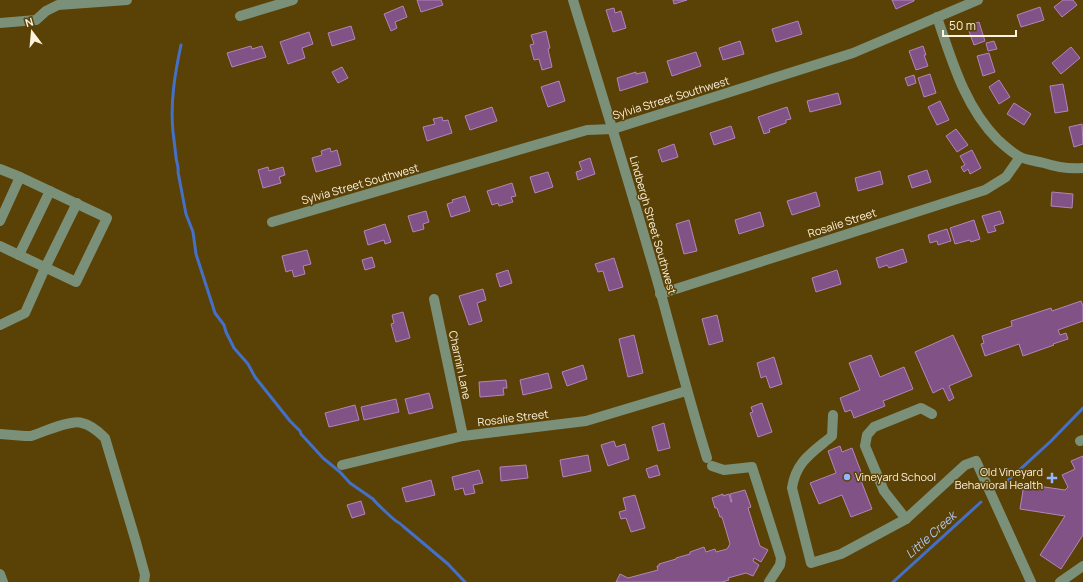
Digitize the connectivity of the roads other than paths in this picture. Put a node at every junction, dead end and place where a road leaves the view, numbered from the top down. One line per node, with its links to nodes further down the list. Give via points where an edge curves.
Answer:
1 (127, 0): 9 (street, via 58,5 36,20)
2 (259, 0): 6 (street)
3 (293, 0): 6 (street)
4 (573, 0): 10 (street, Lindbergh Street Southwest)
5 (978, 0): 8 (street, Sylvia Street Southwest)
6 (268, 7): 7 (street)
7 (240, 16)
8 (938, 17): 10 (street, Sylvia Street Southwest, via 853,53); 11 (street, via 958,76 976,113 1006,148)
9 (0, 23)
10 (613, 129): 18 (street, Sylvia Street Southwest, via 587,130); 22 (street, Lindbergh Street Southwest)
11 (1020, 157): 12 (street, via 1049,165); 22 (street, Rosalie Street, via 1006,177 985,190)
12 (1083, 168)
13 (0, 169): 14 (street)
14 (20, 177): 15 (street); 17 (street)
15 (50, 191): 16 (street); 20 (street)
16 (77, 203): 21 (street); 21 (street, via 107,218 76,282)
17 (0, 221)
18 (272, 222)
19 (0, 246): 20 (street)
20 (18, 255): 21 (street)
21 (45, 268): 24 (street, via 25,313)
22 (660, 294): 25 (street, Lindbergh Street Southwest)
23 (434, 298): 29 (street, Charmin Lane)
24 (0, 325)
25 (686, 391): 29 (street, Rosalie Street, via 586,421); 36 (street, Lindbergh Street Southwest, via 710,462 724,470 752,467 781,558 780,565)
26 (932, 414): 31 (street, via 921,408 874,427 867,435 865,446 884,491)
27 (833, 415): 31 (street, via 832,436 803,460 792,488 811,563 840,554)
28 (0, 434): 35 (street, via 31,436 70,422 81,422 106,438 145,576)
29 (463, 436): 30 (street, Rosalie Street)
30 (342, 465)
31 (906, 518): 37 (street, via 965,466 976,461)
32 (1083, 566): 38 (street)
33 (0, 574): 34 (street)
34 (3, 582)
35 (144, 582)
36 (769, 582)
37 (1031, 582)
38 (1060, 582)

